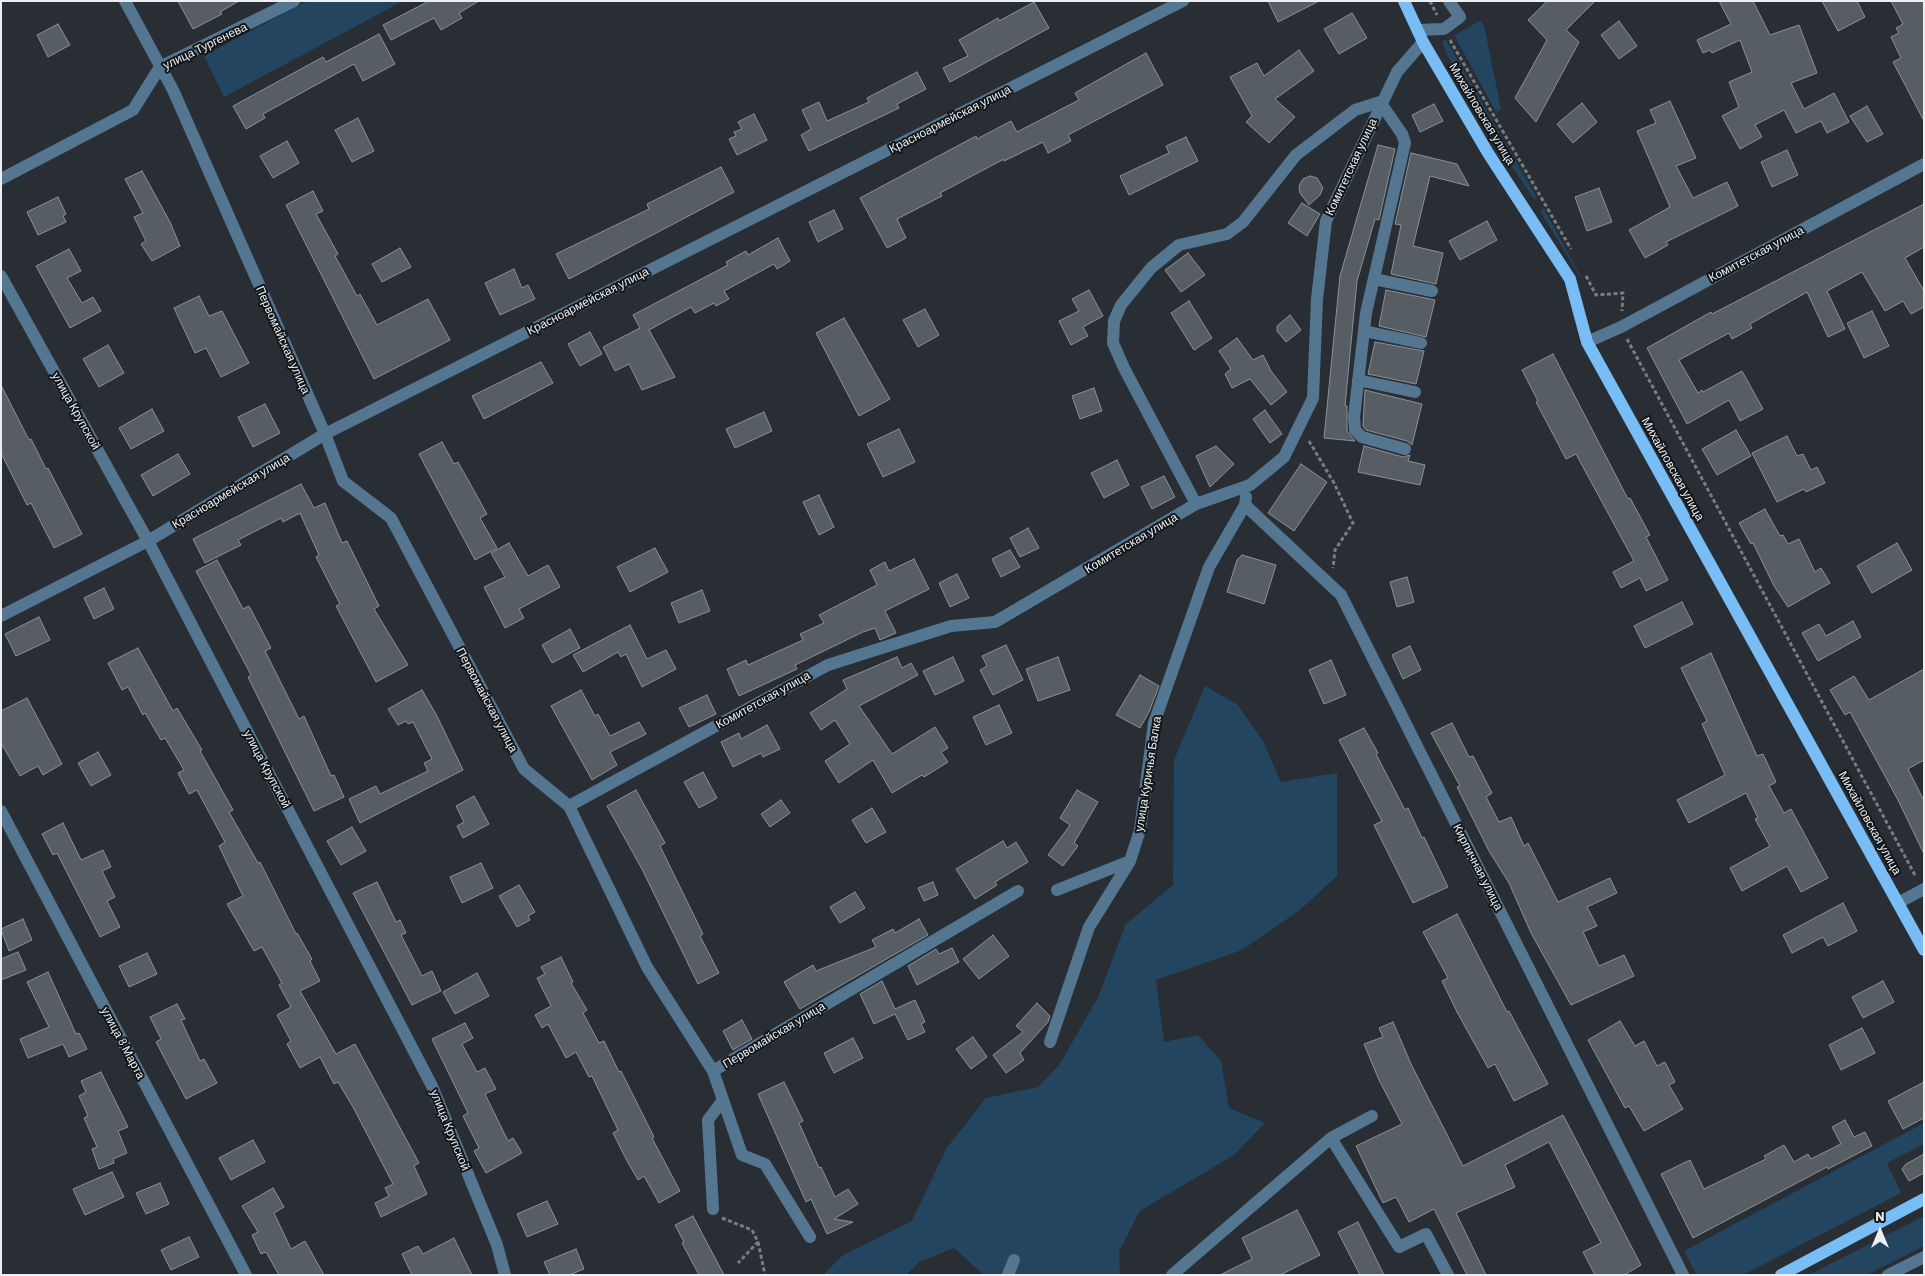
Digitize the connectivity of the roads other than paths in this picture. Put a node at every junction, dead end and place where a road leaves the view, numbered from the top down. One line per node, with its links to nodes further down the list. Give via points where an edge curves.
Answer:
1 (125, 1): 7 (street, Первомайская улица)
2 (294, 1): 7 (street, улица Тургенева)
3 (1183, 1): 19 (street, Красноармейская улица)
4 (1404, 1): 6 (main road, Михайловская улица)
5 (1449, 1): 6 (street, via 1460,17 1444,29)
6 (1421, 36): 8 (street, Комитетская улица); 15 (main road, Михайловская улица, via 1488,153 1570,279)
7 (160, 67): 10 (street, улица Тургенева, via 133,110); 19 (street, Первомайская улица)
8 (1380, 102): 12 (street, via 1405,143); 21 (street, Комитетская улица, via 1326,221 1317,299 1313,398 1284,457); 22 (street, via 1355,110 1296,155 1242,222 1227,234 1179,245 1152,268 1122,305 1114,321 1113,343)
9 (1924, 164): 15 (street, Комитетская улица, via 1621,327)
10 (1, 179)
11 (1, 276): 24 (street, улица Крупской)
12 (1374, 278): 13 (street); 14 (street)
13 (1432, 291)
14 (1364, 332): 16 (street); 17 (street)
15 (1587, 342): 32 (main road, Михайловская улица)
16 (1421, 343)
17 (1358, 380): 18 (street); 20 (street, via 1355,430 1362,437)
18 (1415, 392)
19 (325, 434): 24 (street, Красноармейская улица); 26 (street, Первомайская улица, via 343,481 391,518 524,769)
20 (1405, 449)
21 (1250, 485): 22 (street, Комитетская улица); 23 (street)
22 (1196, 504): 26 (street, Комитетская улица, via 996,622 952,626 828,665)
23 (1245, 504): 28 (street, улица Куричья Балка, via 1209,568 1154,723 1140,830); 49 (street, Кирпичная улица, via 1341,595)
24 (148, 541): 25 (street, Красноармейская улица); 45 (street, улица Крупской, via 432,1086 497,1245)
25 (1, 616)
26 (569, 806): 35 (street, Первомайская улица, via 647,967)
27 (1, 811): 44 (street, улица 8 Марта)
28 (1130, 861): 30 (street); 34 (street, улица Куричья Балка, via 1089,927)
29 (1923, 889): 32 (street)
30 (1057, 890)
31 (1018, 891): 35 (street, Первомайская улица)
32 (1898, 903): 33 (main road, Михайловская улица)
33 (1924, 950)
34 (1050, 1042)
35 (713, 1071): 36 (street)
36 (723, 1100): 40 (street, via 708,1120); 41 (street, via 742,1155 764,1164)
37 (1372, 1116): 38 (street)
38 (1331, 1138): 47 (street); 48 (street, via 1399,1248 1426,1234)
39 (1924, 1199): 50 (main road)
40 (713, 1209)
41 (810, 1237)
42 (1924, 1256): 51 (street)
43 (1014, 1260): 46 (street)
44 (246, 1275)
45 (504, 1275)
46 (1008, 1275)
47 (1172, 1275)
48 (1448, 1275)
49 (1683, 1275)
50 (1781, 1275)
51 (1888, 1275)

